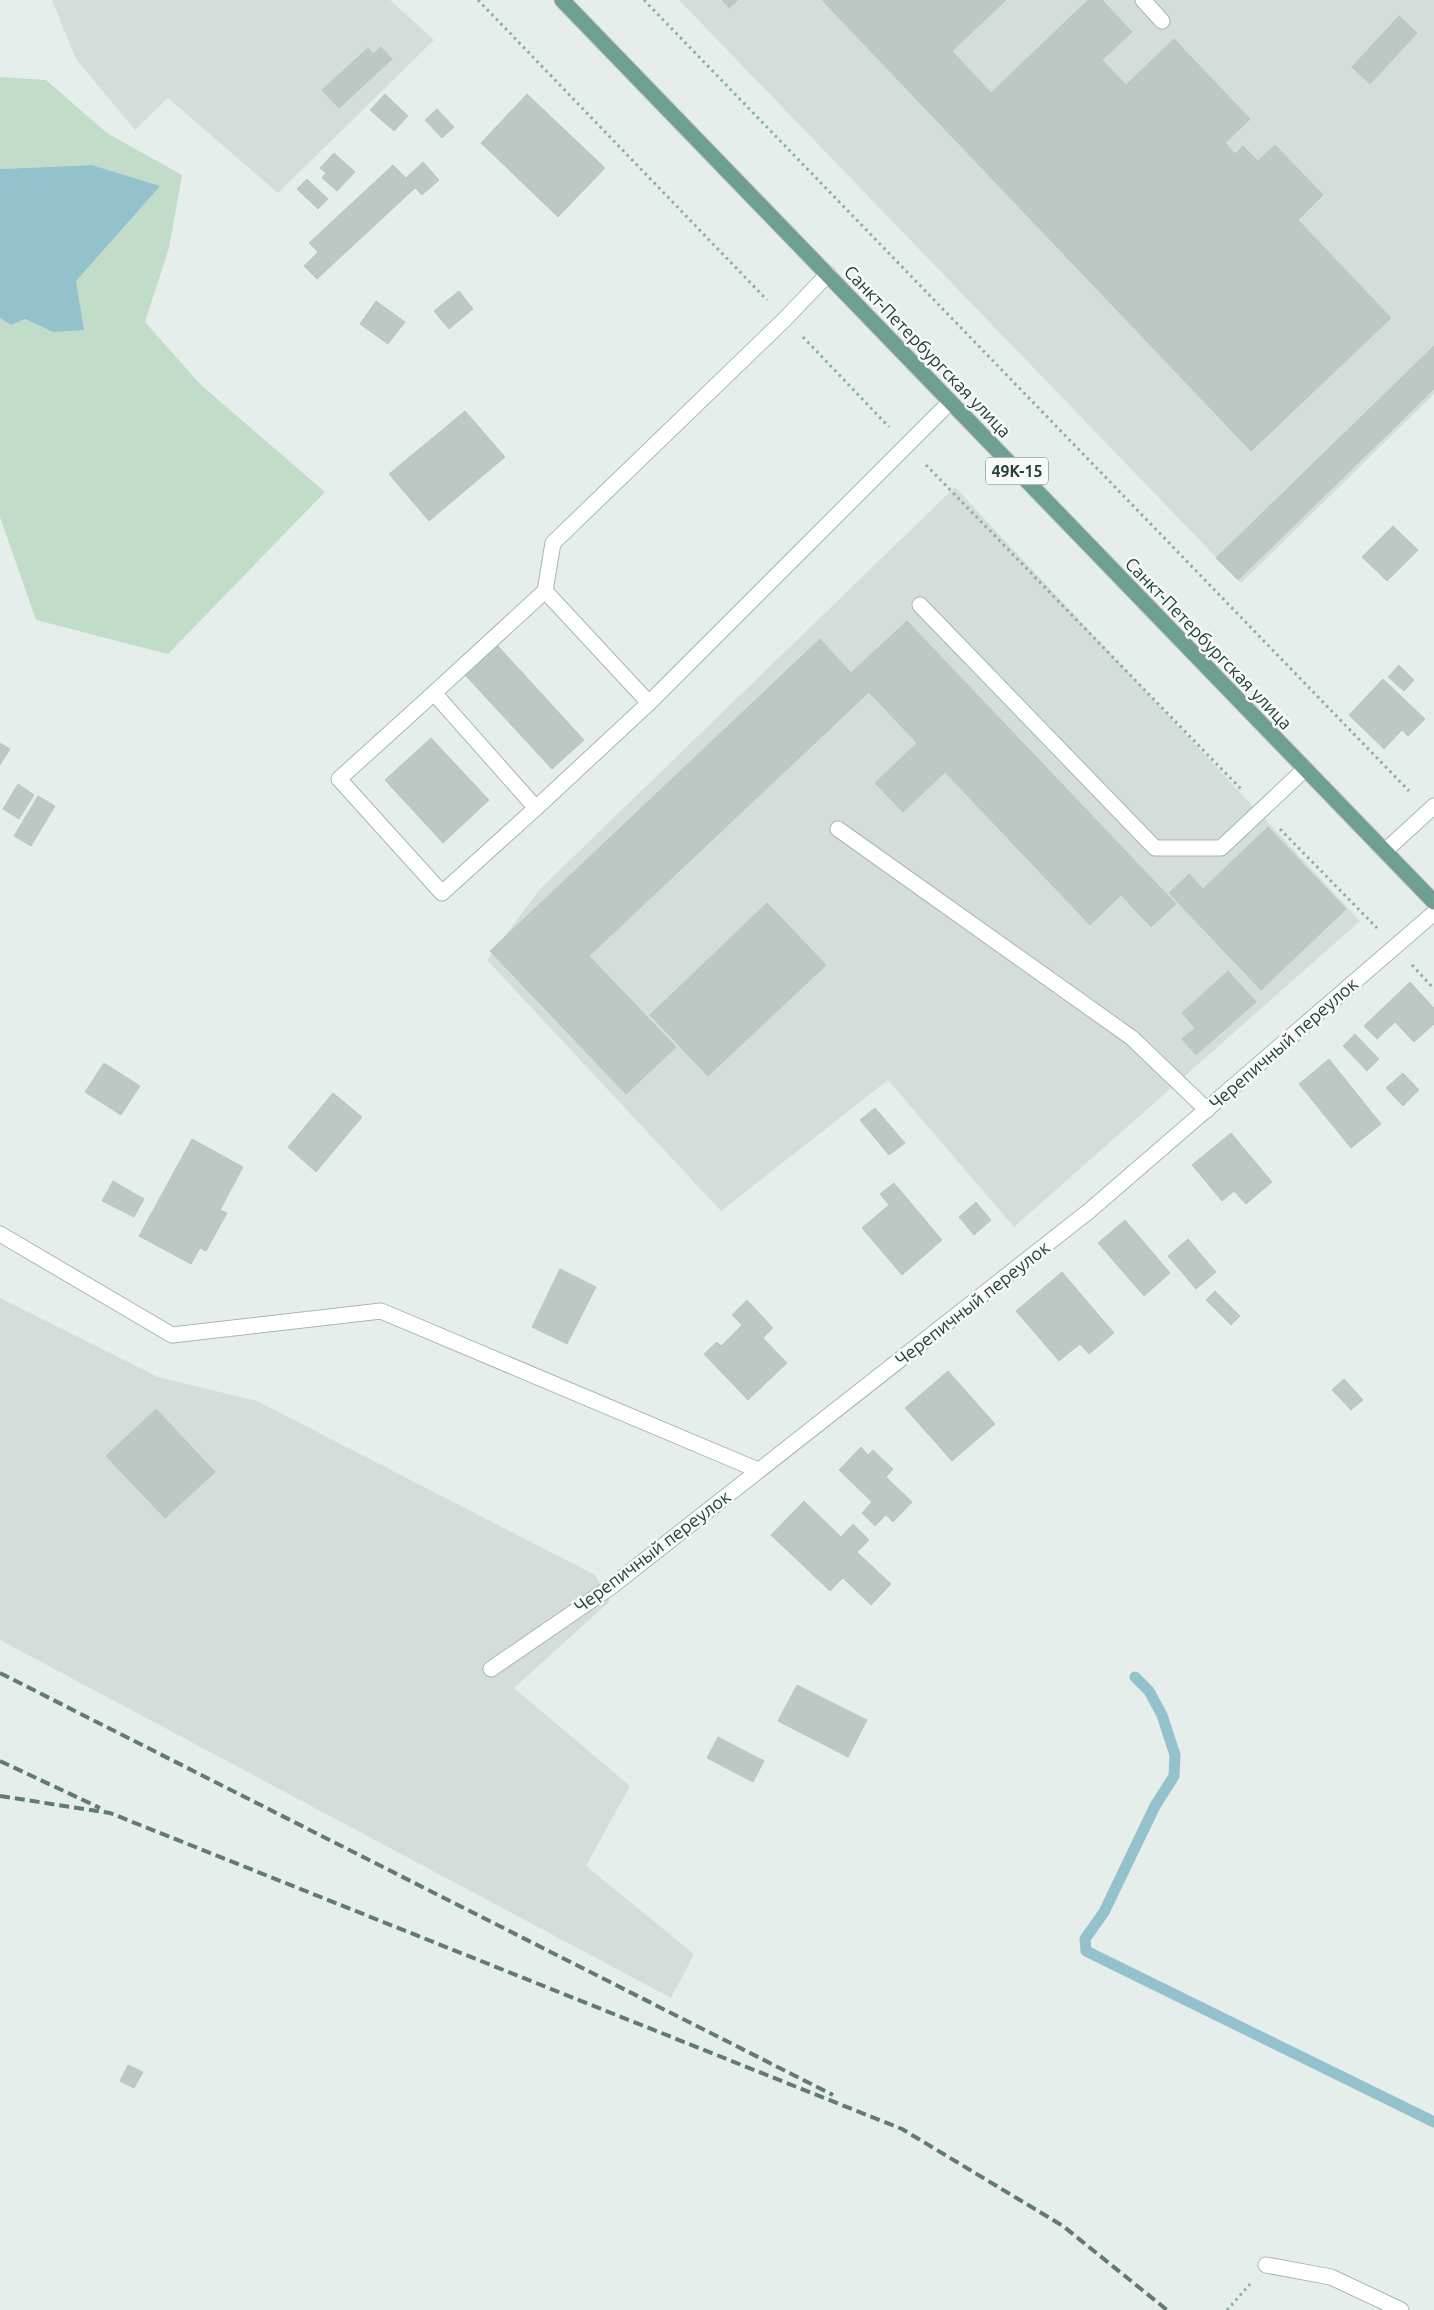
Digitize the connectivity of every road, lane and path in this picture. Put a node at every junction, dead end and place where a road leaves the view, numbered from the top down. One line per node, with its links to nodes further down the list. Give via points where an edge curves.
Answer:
1 (478, 0): 7 (path)
2 (562, 0): 6 (main road, Санкт-Петербургская улица / 49К-15)
3 (644, 0): 16 (path)
4 (1143, 0): 5 (street)
5 (1162, 21)
6 (828, 274): 7 (street); 8 (main road, Санкт-Петербургская улица / 49К-15)
7 (785, 319): 9 (path); 10 (street, via 553,543)
8 (950, 402): 9 (street); 14 (main road, Санкт-Петербургская улица / 49К-15)
9 (906, 445): 13 (street); 17 (path)
10 (545, 591): 12 (street); 13 (street)
11 (920, 605): 17 (street, via 1155,848 1221,848)
12 (434, 693): 15 (street); 15 (street, via 339,779 442,893)
13 (649, 703): 15 (street)
14 (1305, 769): 17 (street); 19 (main road, Санкт-Петербургская улица / 49К-15)
15 (536, 808)
16 (1431, 809): 19 (street)
17 (1262, 810): 22 (path)
18 (838, 829): 24 (street, via 1132,1038)
19 (1385, 851): 20 (main road, Санкт-Петербургская улица / 49К-15)
20 (1434, 902)
21 (1434, 913): 22 (street, Черепичный переулок)
22 (1394, 947): 23 (path); 24 (street, Черепичный переулок)
23 (1434, 988)
24 (1207, 1110): 26 (street, Черепичный переулок, via 1089,1211)
25 (0, 1234): 26 (street, via 172,1335 381,1311)
26 (758, 1470): 27 (street, Черепичный переулок, via 612,1586)
27 (491, 1669)
28 (1266, 2265): 29 (path); 30 (street, via 1331,2276)
29 (1227, 2310)
30 (1401, 2310)

